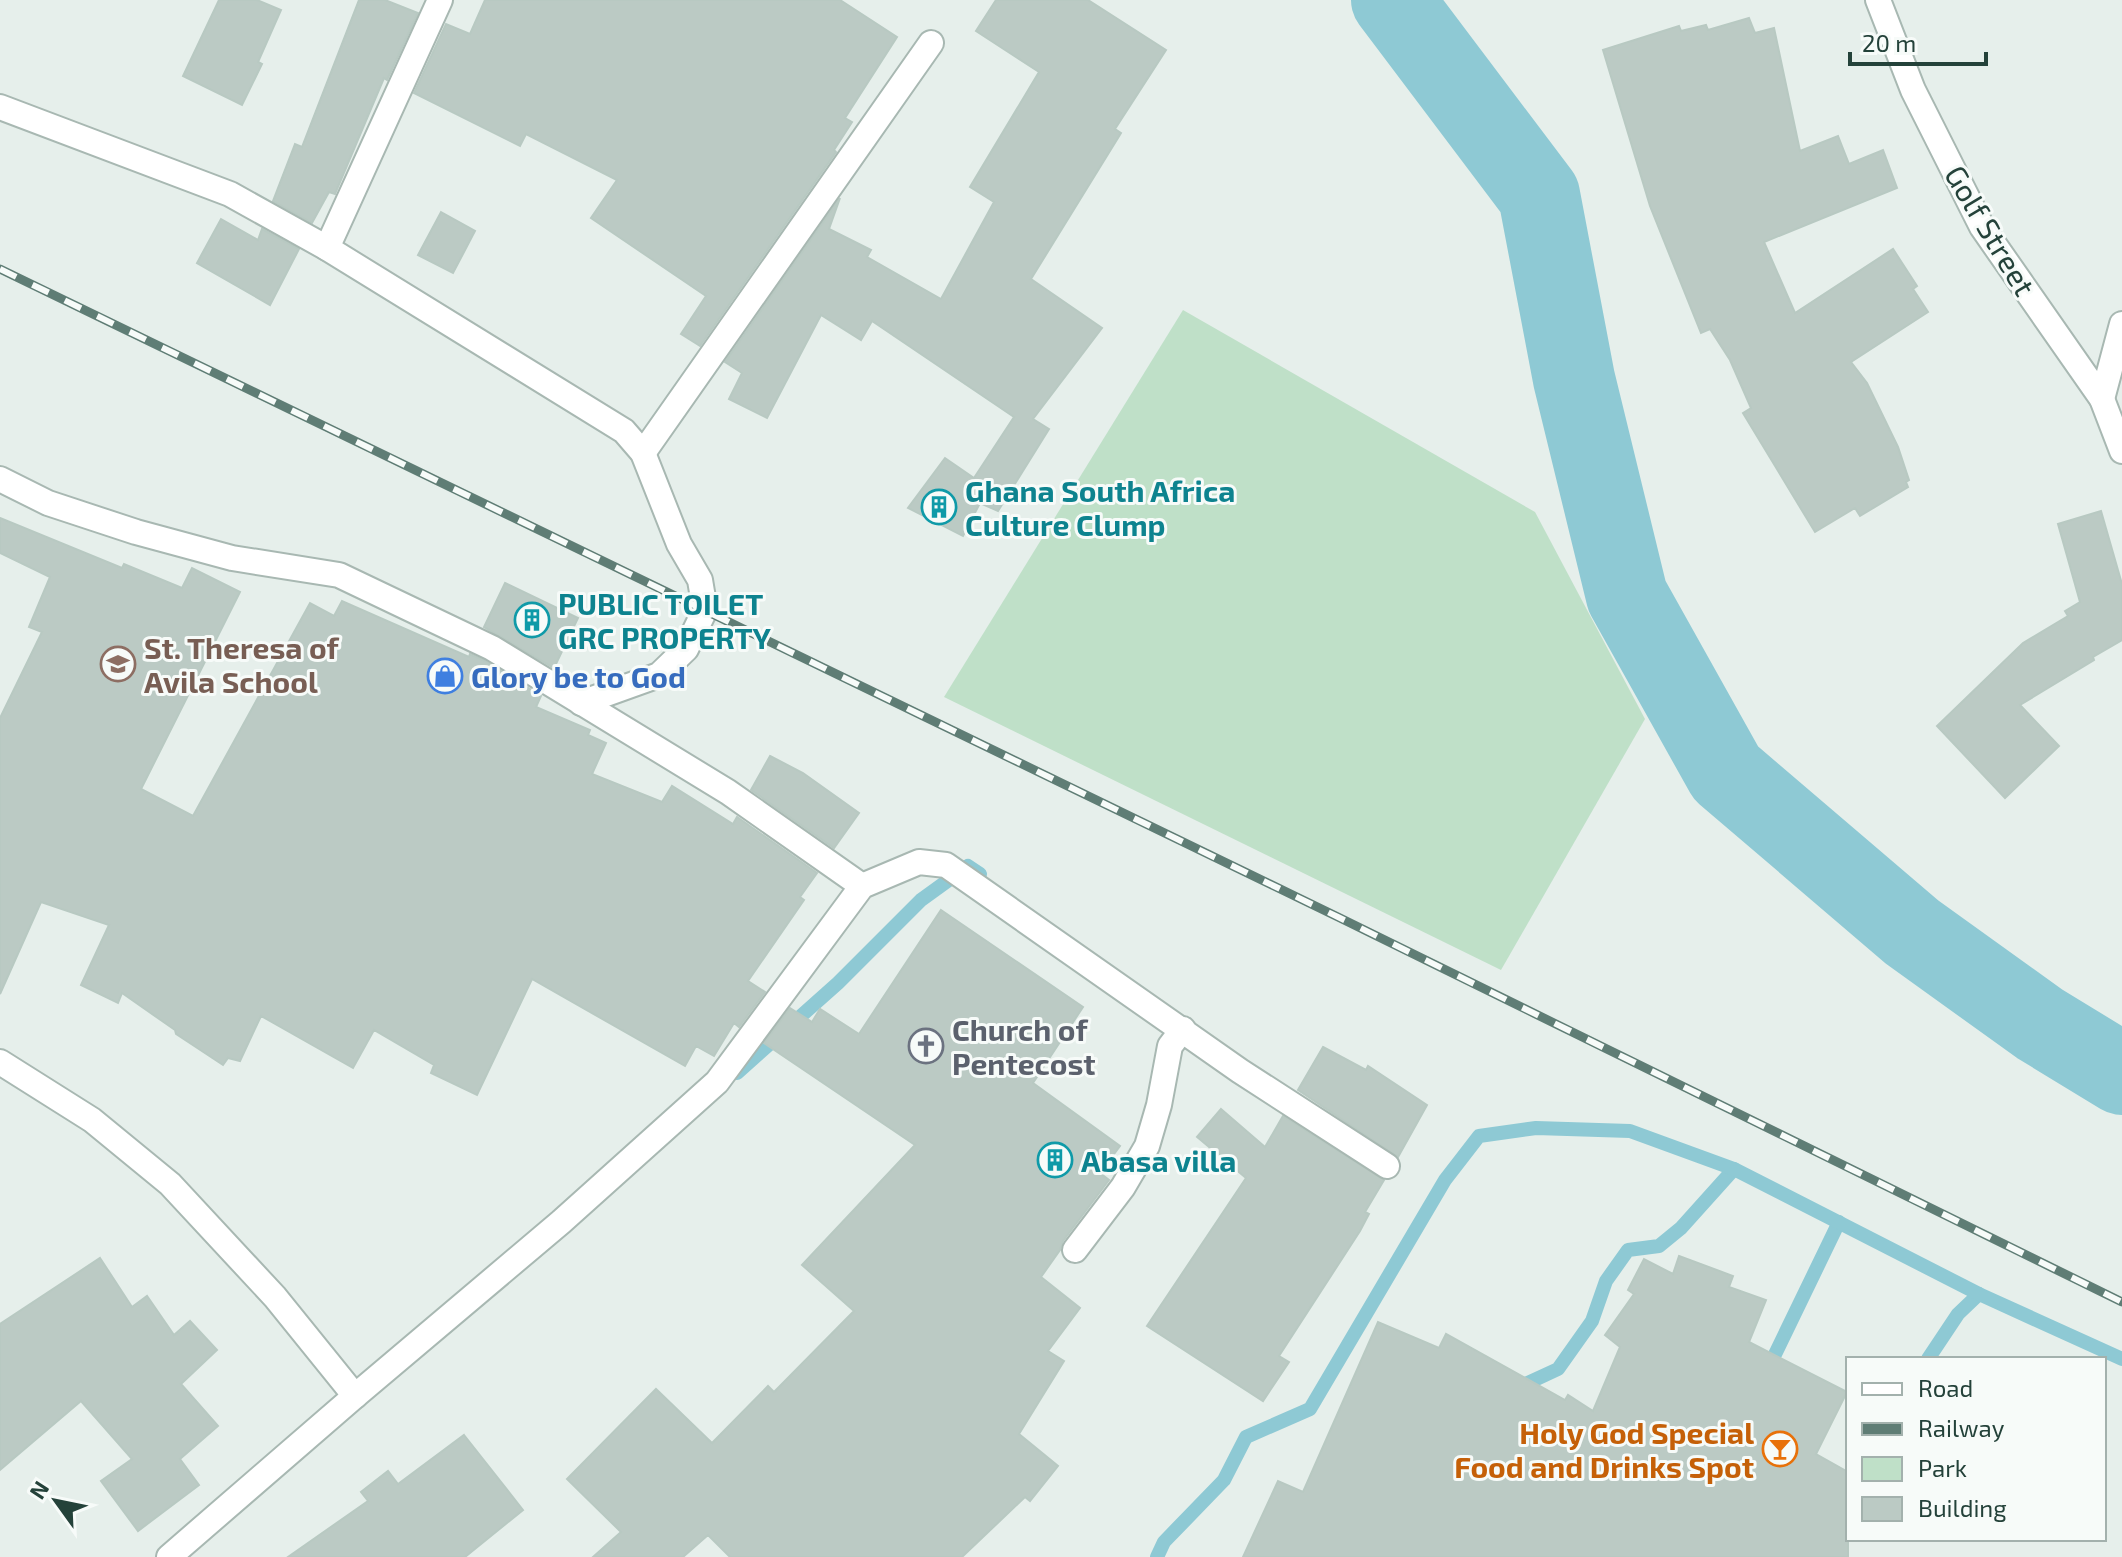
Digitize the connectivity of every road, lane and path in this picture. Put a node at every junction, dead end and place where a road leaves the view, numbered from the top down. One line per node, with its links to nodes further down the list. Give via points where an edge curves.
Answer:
1 (440, 0): 5 (street)
2 (1878, 0): 7 (street, Golf Street, via 1913,90 1982,227)
3 (931, 43): 9 (street)
4 (0, 107): 5 (street, via 230,194)
5 (327, 248): 9 (street, via 624,431)
6 (2122, 324): 7 (street)
7 (2102, 399): 8 (street, Golf Street)
8 (2122, 451)
9 (643, 453): 11 (street, via 679,544 700,580 705,610 686,649 659,675)
10 (0, 479): 11 (street, via 48,503 136,532 232,558 339,575 492,648)
11 (581, 703): 12 (street, via 728,792)
12 (862, 886): 13 (street, via 919,862 946,865); 17 (street, via 717,1082)
13 (1183, 1029): 15 (street); 16 (street, via 1170,1046 1147,1146)
14 (0, 1062): 17 (street, via 92,1120 170,1184 275,1297)
15 (1387, 1166)
16 (1075, 1250)
17 (355, 1396): 18 (street)
18 (169, 1557)

